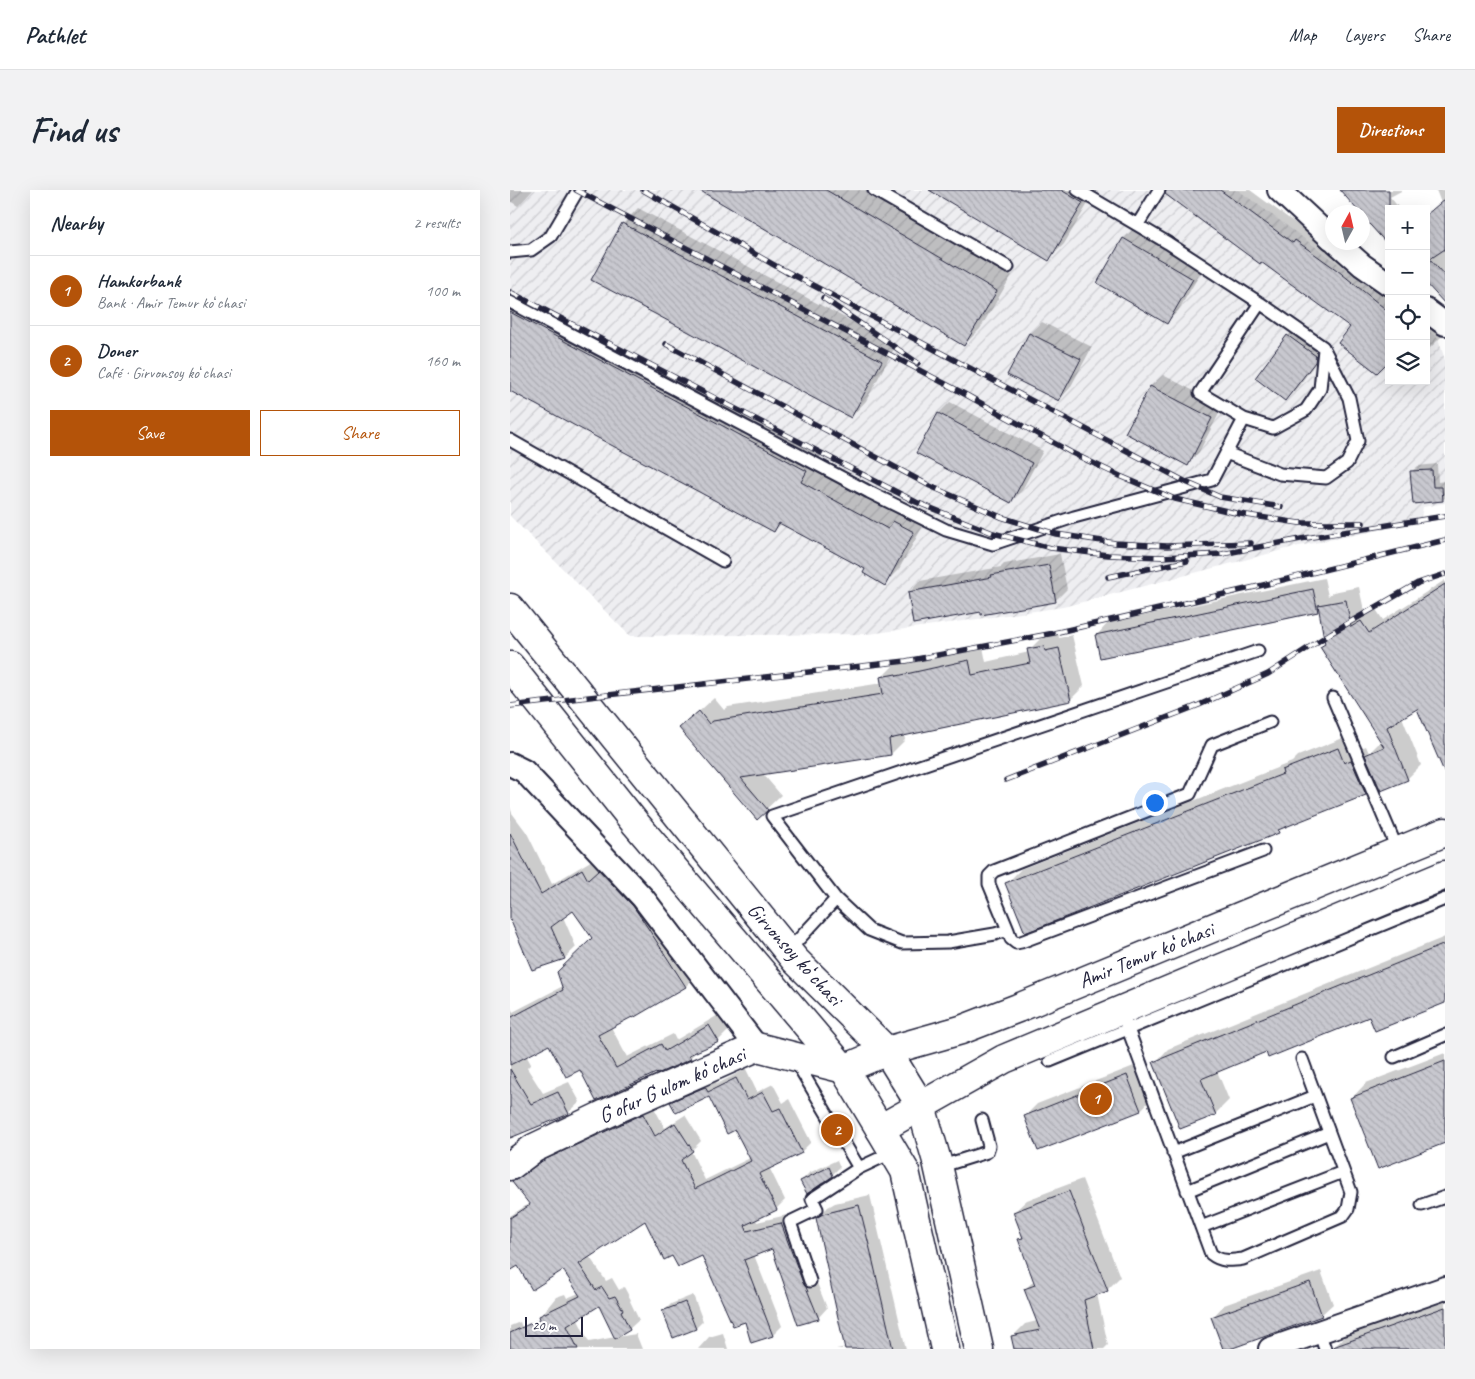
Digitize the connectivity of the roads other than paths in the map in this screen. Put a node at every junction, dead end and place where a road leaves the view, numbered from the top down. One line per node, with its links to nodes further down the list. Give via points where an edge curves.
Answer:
1 (578, 190): 9 (lane, via 551,236 531,250)
2 (874, 190): 10 (lane)
3 (1078, 190): 6 (lane)
4 (1159, 190): 6 (lane)
5 (1279, 190): 7 (street)
6 (1138, 224): 13 (lane)
7 (1325, 233)
8 (1345, 250): 11 (street)
9 (510, 252)
10 (1008, 266)
11 (1385, 281)
12 (510, 302): 19 (lane, via 929,522 992,544 1074,517 1212,480)
13 (1260, 303): 16 (lane); 17 (lane, via 1200,393)
14 (1430, 313): 15 (street)
15 (1445, 324)
16 (1324, 349): 17 (lane, via 1320,389 1306,410 1273,428); 19 (lane, via 1349,398 1358,441 1347,463 1326,478 1280,474)
17 (1244, 419): 19 (lane)
18 (510, 440): 20 (lane)
19 (1226, 453)
20 (724, 561)
21 (510, 608): 34 (main road, Girvonsoy koʻchasi)
22 (1258, 652): 32 (lane, via 772,816)
23 (510, 666): 43 (main road, Girvonsoy koʻchasi, via 636,824)
24 (1333, 698): 29 (lane)
25 (1270, 722): 33 (lane, via 1212,745 1190,794 994,871 989,876 989,884)
26 (510, 764): 37 (street, via 524,771 643,898)
27 (1445, 832): 29 (main road, Amir Temur koʻchasi)
28 (1263, 851): 33 (lane, via 1021,942 1016,943)
29 (1398, 851): 38 (main road, Amir Temur koʻchasi, via 961,1030)
30 (1445, 875): 35 (main road, Amir Temur koʻchasi)
31 (1445, 898): 35 (lane)
32 (836, 899): 33 (lane, via 869,930 902,943 948,942); 34 (lane)
33 (1008, 930)
34 (788, 951): 38 (main road, Girvonsoy koʻchasi)
35 (1124, 1020): 42 (lane); 45 (main road, Amir Temur koʻchasi, via 1004,1059); 49 (lane)
36 (1445, 1035): 40 (lane)
37 (757, 1047): 39 (main road, Gʻofur Gʻulom koʻchasi); 50 (main road, Gʻofur Gʻulom koʻchasi, via 534,1148)
38 (887, 1051): 43 (main road, Amir Temur koʻchasi); 45 (main road, Girvonsoy koʻchasi)
39 (793, 1056): 43 (main road, Gʻofur Gʻulom koʻchasi); 52 (lane)
40 (1394, 1057)
41 (1302, 1058): 44 (lane)
42 (1050, 1061)
43 (844, 1069): 48 (main road, Girvonsoy koʻchasi)
44 (1315, 1096): 47 (lane); 49 (lane)
45 (921, 1106): 48 (main road, Amir Temur koʻchasi); 51 (main road, Girvonsoy koʻchasi)
46 (982, 1120): 51 (lane, via 988,1152)
47 (1329, 1133): 53 (lane); 54 (lane)
48 (887, 1140): 52 (lane); 61 (main road, Girvonsoy koʻchasi, via 905,1171)
49 (1173, 1153): 54 (lane)
50 (510, 1166)
51 (939, 1167): 62 (main road, Girvonsoy koʻchasi)
52 (859, 1168): 58 (lane, via 812,1199 817,1209 790,1222)
53 (1343, 1172): 57 (lane); 57 (lane, via 1351,1192 1348,1209 1343,1216 1243,1260 1228,1261 1211,1254)
54 (1187, 1191): 57 (lane)
55 (1445, 1197): 56 (lane)
56 (1422, 1205)
57 (1201, 1227)
58 (810, 1281)
59 (1445, 1288): 60 (street)
60 (1322, 1340): 63 (street)
61 (945, 1349)
62 (979, 1349)
63 (1270, 1349)

